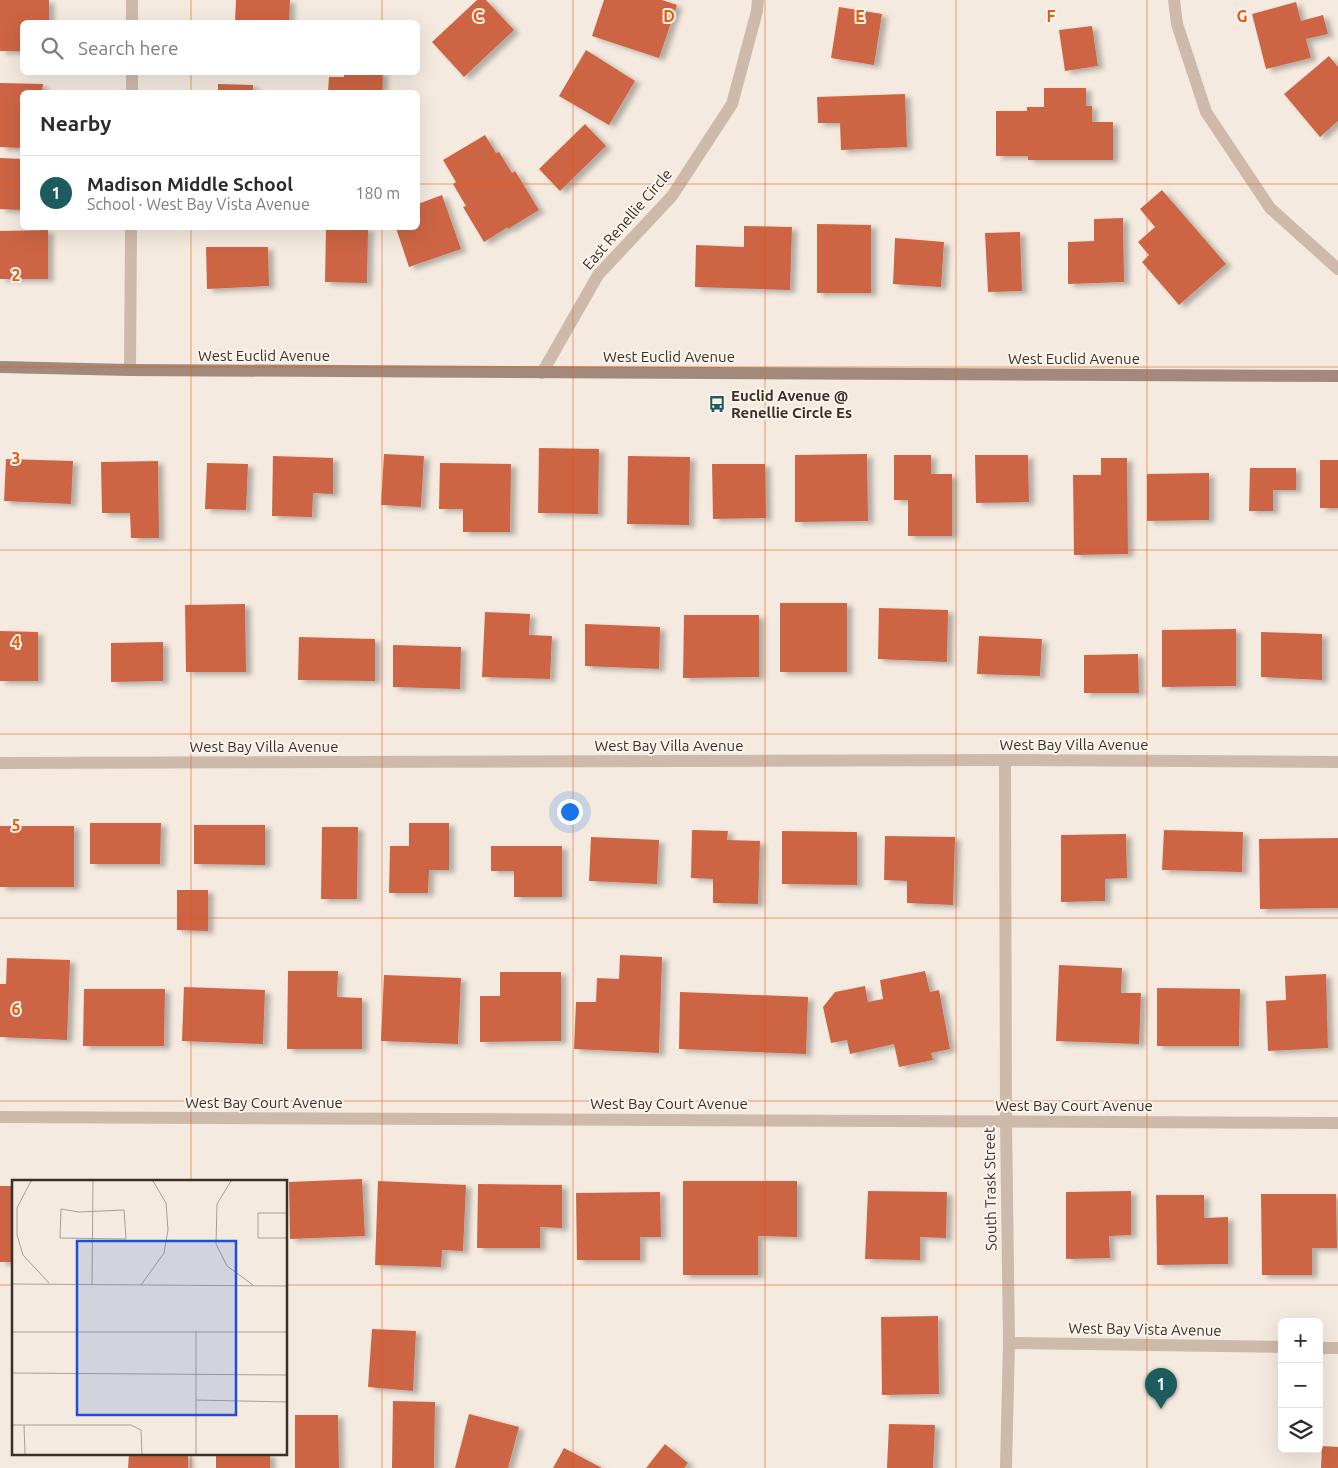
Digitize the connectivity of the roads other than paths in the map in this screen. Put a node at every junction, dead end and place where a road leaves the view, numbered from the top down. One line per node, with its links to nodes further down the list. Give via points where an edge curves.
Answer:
1 (132, 0): 4 (street)
2 (758, 0): 11 (street, East Renellie Circle, via 732,104 672,196 598,276)
3 (1174, 0): 8 (street, via 1177,24 1206,112 1270,208)
4 (132, 20)
5 (132, 75): 6 (street)
6 (132, 90)
7 (131, 230): 10 (street)
8 (1338, 269)
9 (0, 367): 10 (street, West Euclid Avenue)
10 (130, 370): 11 (street, West Euclid Avenue)
11 (542, 372): 12 (street, West Euclid Avenue)
12 (1338, 376)
13 (1005, 760): 14 (street, West Bay Villa Avenue); 15 (street, West Bay Villa Avenue); 17 (street, South Trask Street)
14 (1338, 762)
15 (0, 763)
16 (0, 1117): 17 (street, West Bay Court Avenue)
17 (1006, 1121): 18 (street, West Bay Court Avenue); 19 (street, South Trask Street)
18 (1338, 1123)
19 (1008, 1343): 20 (street, West Bay Vista Avenue); 23 (street, South Trask Street)
20 (1278, 1347)
21 (1323, 1348): 22 (street)
22 (1338, 1348)
23 (1006, 1468)

